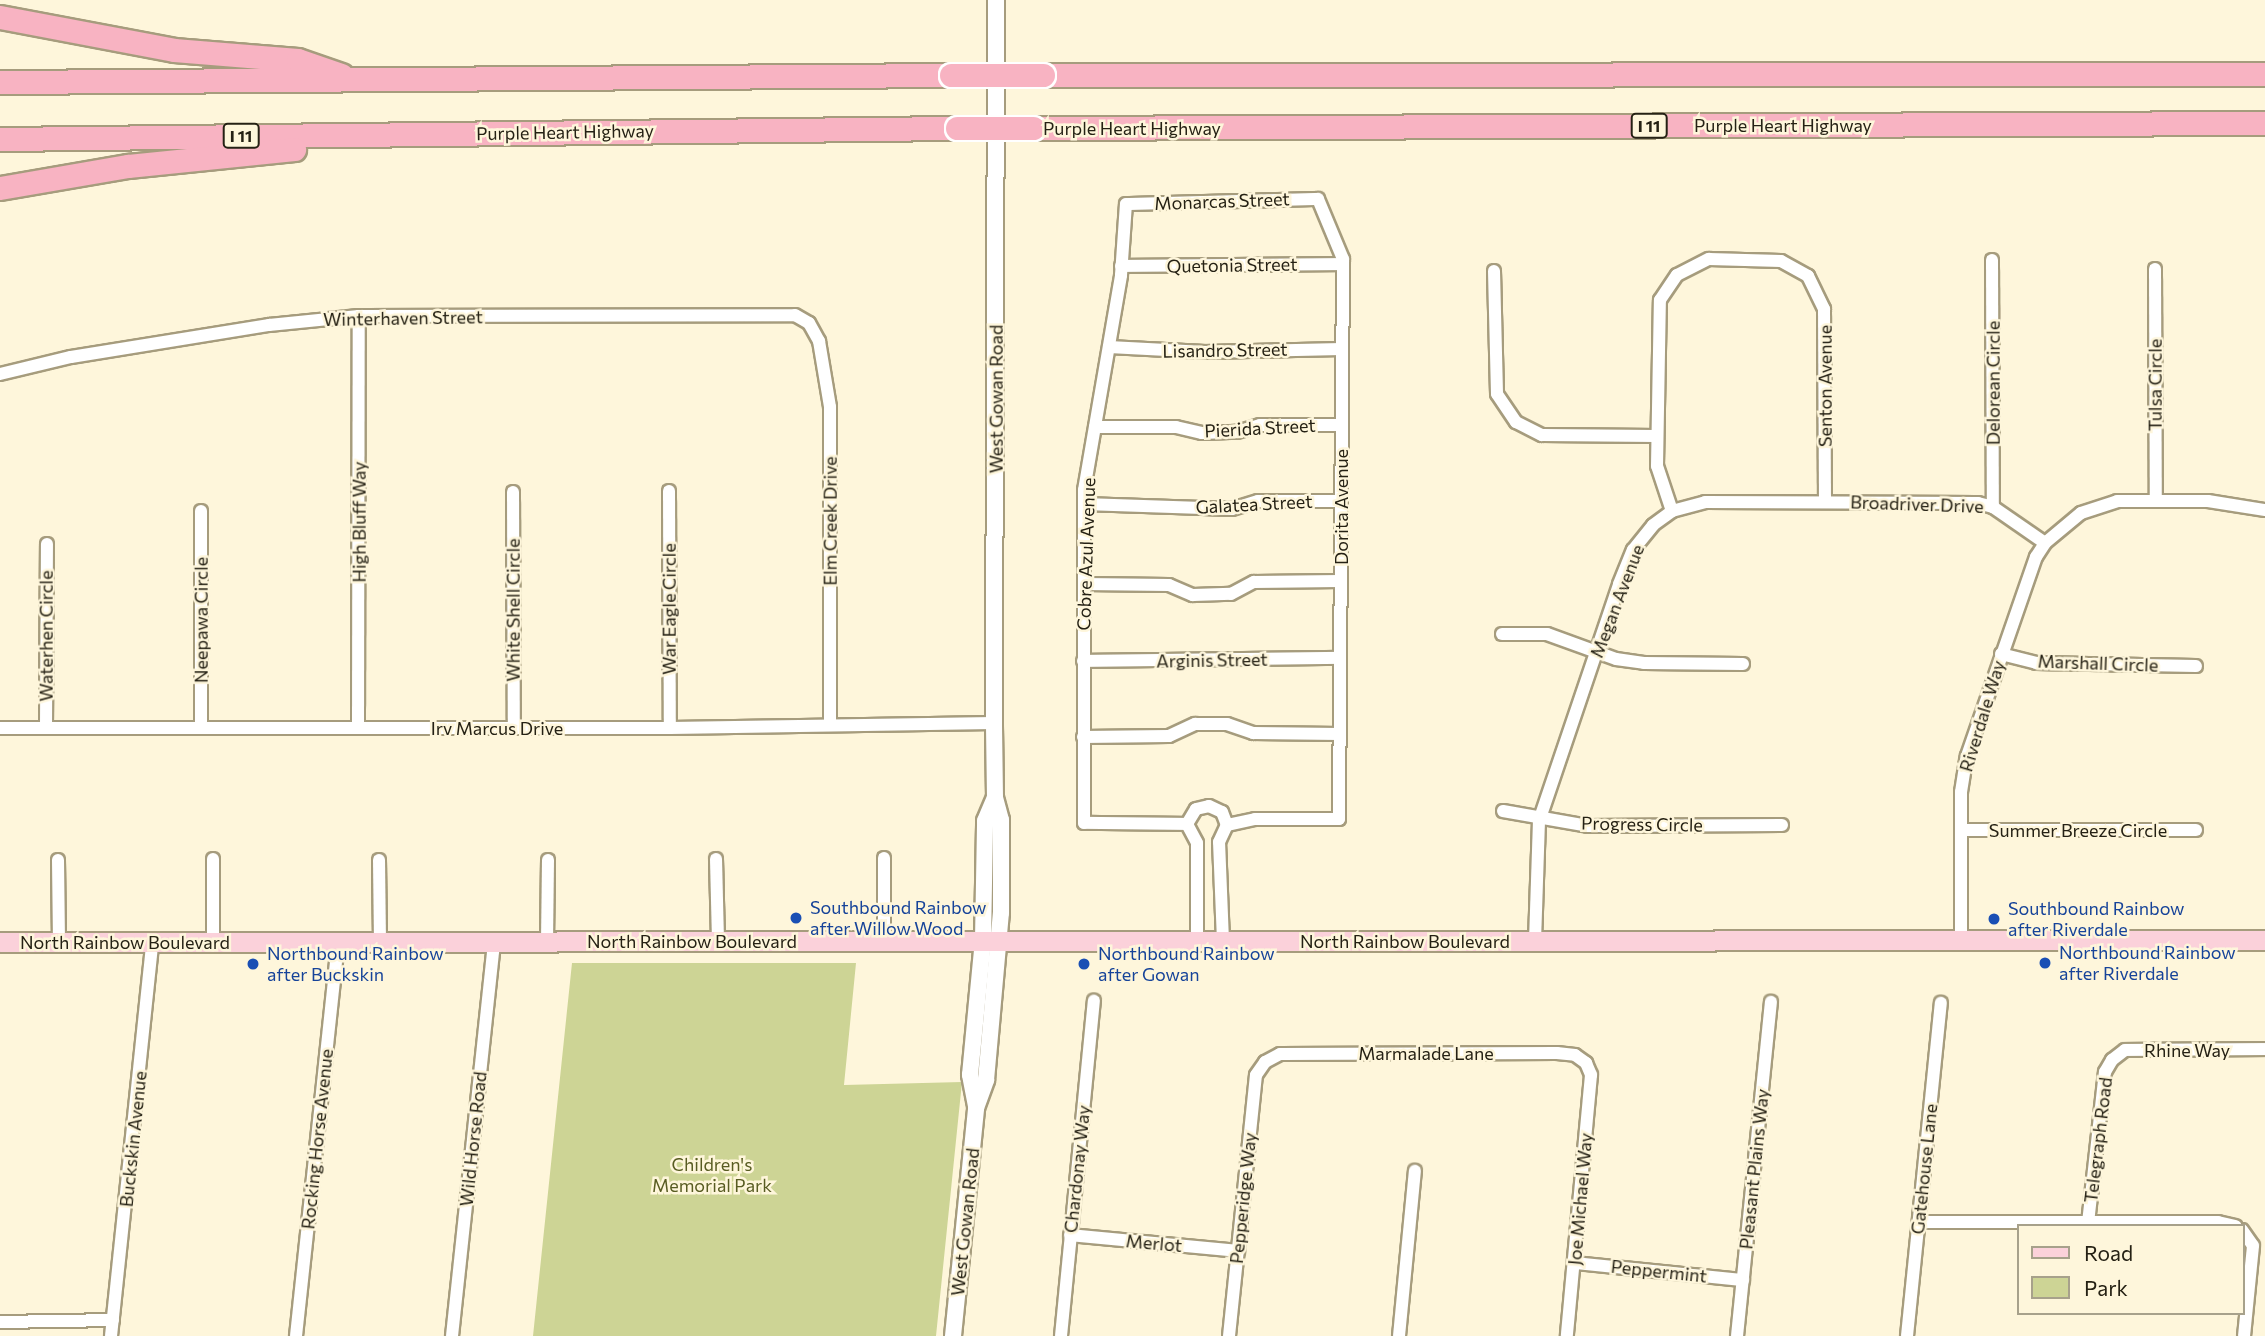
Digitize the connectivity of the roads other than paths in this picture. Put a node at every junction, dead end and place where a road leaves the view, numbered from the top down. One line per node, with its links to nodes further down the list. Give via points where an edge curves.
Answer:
1 (996, 0): 47 (street, West Gowan Road)
2 (0, 17): 4 (highway, via 174,50 298,60)
3 (2265, 74): 4 (highway, bridge, via 951,75)
4 (357, 81): 5 (highway)
5 (0, 82)
6 (2265, 123): 7 (highway, Purple Heart Highway / I 11, bridge)
7 (482, 133): 8 (highway, Purple Heart Highway / I 11); 9 (highway, via 176,160)
8 (0, 139)
9 (0, 188)
10 (1318, 199): 11 (street, Monarcas Street); 13 (street, Dorita Avenue)
11 (1126, 204): 14 (street, Cobre Azul Avenue)
12 (1992, 260): 31 (street, Delorean Circle)
13 (1343, 264): 14 (street, Quetonia Street); 20 (street, Dorita Avenue)
14 (1121, 266): 19 (street, Cobre Azul Avenue)
15 (2155, 270): 27 (street, Tulsa Circle)
16 (1494, 271): 24 (street, via 1497,394 1516,422 1542,435)
17 (359, 316): 18 (street, Winterhaven Street, via 794,315); 21 (street, Winterhaven Street, via 244,329 71,357); 51 (street, High Bluff Way)
18 (809, 323): 46 (street, Elm Creek Drive, via 819,341 830,407)
19 (1109, 347): 20 (street, Lisandro Street, via 1193,352); 23 (street, Cobre Azul Avenue)
20 (1342, 349): 22 (street, Dorita Avenue)
21 (0, 374)
22 (1342, 425): 23 (street, Pierida Street, via 1260,425 1237,432 1202,433 1177,428); 28 (street, Dorita Avenue)
23 (1095, 428): 30 (street, Cobre Azul Avenue)
24 (1656, 436): 29 (street, Senton Avenue, via 1660,300 1677,275 1709,259 1781,261 1808,275 1824,309); 34 (street, via 1657,466)
25 (669, 491): 53 (street, War Eagle Circle)
26 (513, 492): 52 (street, White Shell Circle)
27 (2156, 500): 32 (street, via 2208,501); 35 (street, via 2117,501 2081,513)
28 (1341, 501): 30 (street, Galatea Street, via 1258,501 1232,509); 37 (street, Dorita Avenue)
29 (1825, 501): 31 (street, Broadriver Drive); 34 (street, Broadriver Drive, via 1705,502)
30 (1084, 504): 38 (street, Cobre Azul Avenue)
31 (1993, 507): 35 (street, Broadriver Drive)
32 (2265, 510)
33 (201, 511): 50 (street, Neepawa Circle)
34 (1672, 511): 40 (street, Megan Avenue, via 1648,530 1633,550)
35 (2045, 543): 41 (street, Riverdale Way)
36 (47, 544): 49 (street, Waterhen Circle)
37 (1340, 581): 38 (street, via 1254,582 1231,594 1192,595 1169,585); 42 (street, Dorita Avenue)
38 (1084, 584): 43 (street, Cobre Azul Avenue)
39 (1502, 634): 40 (street, via 1547,634)
40 (1596, 652): 44 (street, via 1644,663); 57 (street, Megan Avenue)
41 (2001, 654): 45 (street, Marshall Circle, via 2036,663); 61 (street, Riverdale Way, via 1966,756)
42 (1340, 658): 43 (street, Arginis Street); 54 (street, Dorita Avenue)
43 (1083, 661): 55 (street, Cobre Azul Avenue)
44 (1743, 664)
45 (2196, 666)
46 (830, 723): 47 (street, Irv Marcus Drive); 53 (street, Irv Marcus Drive)
47 (994, 723): 70 (street, West Gowan Road, via 995,798 1001,820)
48 (0, 728): 49 (street, Irv Marcus Drive)
49 (46, 728): 50 (street, Irv Marcus Drive)
50 (201, 728): 51 (street, Irv Marcus Drive)
51 (358, 728): 52 (street, Irv Marcus Drive)
52 (514, 728): 53 (street, Irv Marcus Drive)
53 (670, 728)
54 (1339, 734): 55 (street, via 1253,733 1195,724 1169,736); 59 (street, Dorita Avenue, via 1339,819 1255,819)
55 (1083, 737): 58 (street, Cobre Azul Avenue, via 1084,823)
56 (1503, 811): 57 (street, Progress Circle)
57 (1539, 821): 60 (street, Progress Circle, via 1555,818 1588,826); 78 (street, Megan Avenue)
58 (1187, 824): 59 (street, via 1192,812 1209,806 1222,813); 76 (street, via 1197,843)
59 (1227, 825): 77 (street, via 1219,842)
60 (1782, 825)
61 (1961, 830): 62 (street, Summer Breeze Circle); 71 (street, Riverdale Way)
62 (2196, 830)
63 (884, 858): 69 (street)
64 (213, 859): 84 (street)
65 (716, 859): 81 (street)
66 (58, 860): 82 (street)
67 (379, 860): 74 (street)
68 (548, 860): 80 (street)
69 (884, 940): 70 (main road, North Rainbow Boulevard); 81 (main road, North Rainbow Boulevard)
70 (991, 940): 76 (main road, North Rainbow Boulevard); 106 (street, West Gowan Road, via 986,1080 976,1108)
71 (1961, 940): 72 (main road, North Rainbow Boulevard); 78 (main road, North Rainbow Boulevard)
72 (2265, 940)
73 (338, 941): 74 (main road, North Rainbow Boulevard); 84 (main road, North Rainbow Boulevard); 104 (street, Rocking Horse Avenue)
74 (380, 941): 75 (main road, North Rainbow Boulevard)
75 (494, 941): 80 (main road, North Rainbow Boulevard); 105 (street, Wild Horse Road)
76 (1197, 941): 77 (main road, North Rainbow Boulevard)
77 (1223, 941): 78 (main road, North Rainbow Boulevard)
78 (1535, 941)
79 (0, 942): 82 (main road, North Rainbow Boulevard)
80 (547, 942): 81 (main road, North Rainbow Boulevard)
81 (718, 942)
82 (59, 943): 83 (main road, North Rainbow Boulevard)
83 (152, 943): 84 (main road, North Rainbow Boulevard); 101 (street, Buckskin Avenue)
84 (213, 943)
85 (1094, 1001): 97 (street, Chardonay Way)
86 (1771, 1002): 100 (street, Pleasant Plains Way)
87 (1941, 1003): 93 (street, Gatehouse Lane)
88 (2265, 1049): 89 (street, Rhine Way, via 2125,1050)
89 (2112, 1060): 94 (street, Telegraph Road, via 2105,1072)
90 (1265, 1062): 91 (street, Marmalade Lane, via 1280,1054 1557,1053 1575,1055); 98 (street, Pepperidge Way, via 1256,1075)
91 (1586, 1063): 99 (street, Joe Michael Way, via 1591,1075)
92 (1415, 1171): 109 (street)
93 (1919, 1222): 94 (street); 112 (street, Gatehouse Lane)
94 (2088, 1223): 95 (street)
95 (2225, 1224)
96 (2244, 1232): 113 (street, via 2253,1246)
97 (1070, 1235): 98 (street, Merlot); 107 (street, Chardonay Way)
98 (1238, 1251): 108 (street, Pepperidge Way)
99 (1575, 1263): 100 (street, Peppermint); 110 (street, Joe Michael Way)
100 (1743, 1280): 111 (street, Pleasant Plains Way)
101 (113, 1320): 102 (street); 103 (street, Buckskin Avenue)
102 (0, 1322)
103 (111, 1336)
104 (296, 1336)
105 (452, 1336)
106 (953, 1336)
107 (1060, 1336)
108 (1229, 1336)
109 (1399, 1336)
110 (1567, 1336)
111 (1737, 1336)
112 (1907, 1336)
113 (2244, 1336)

